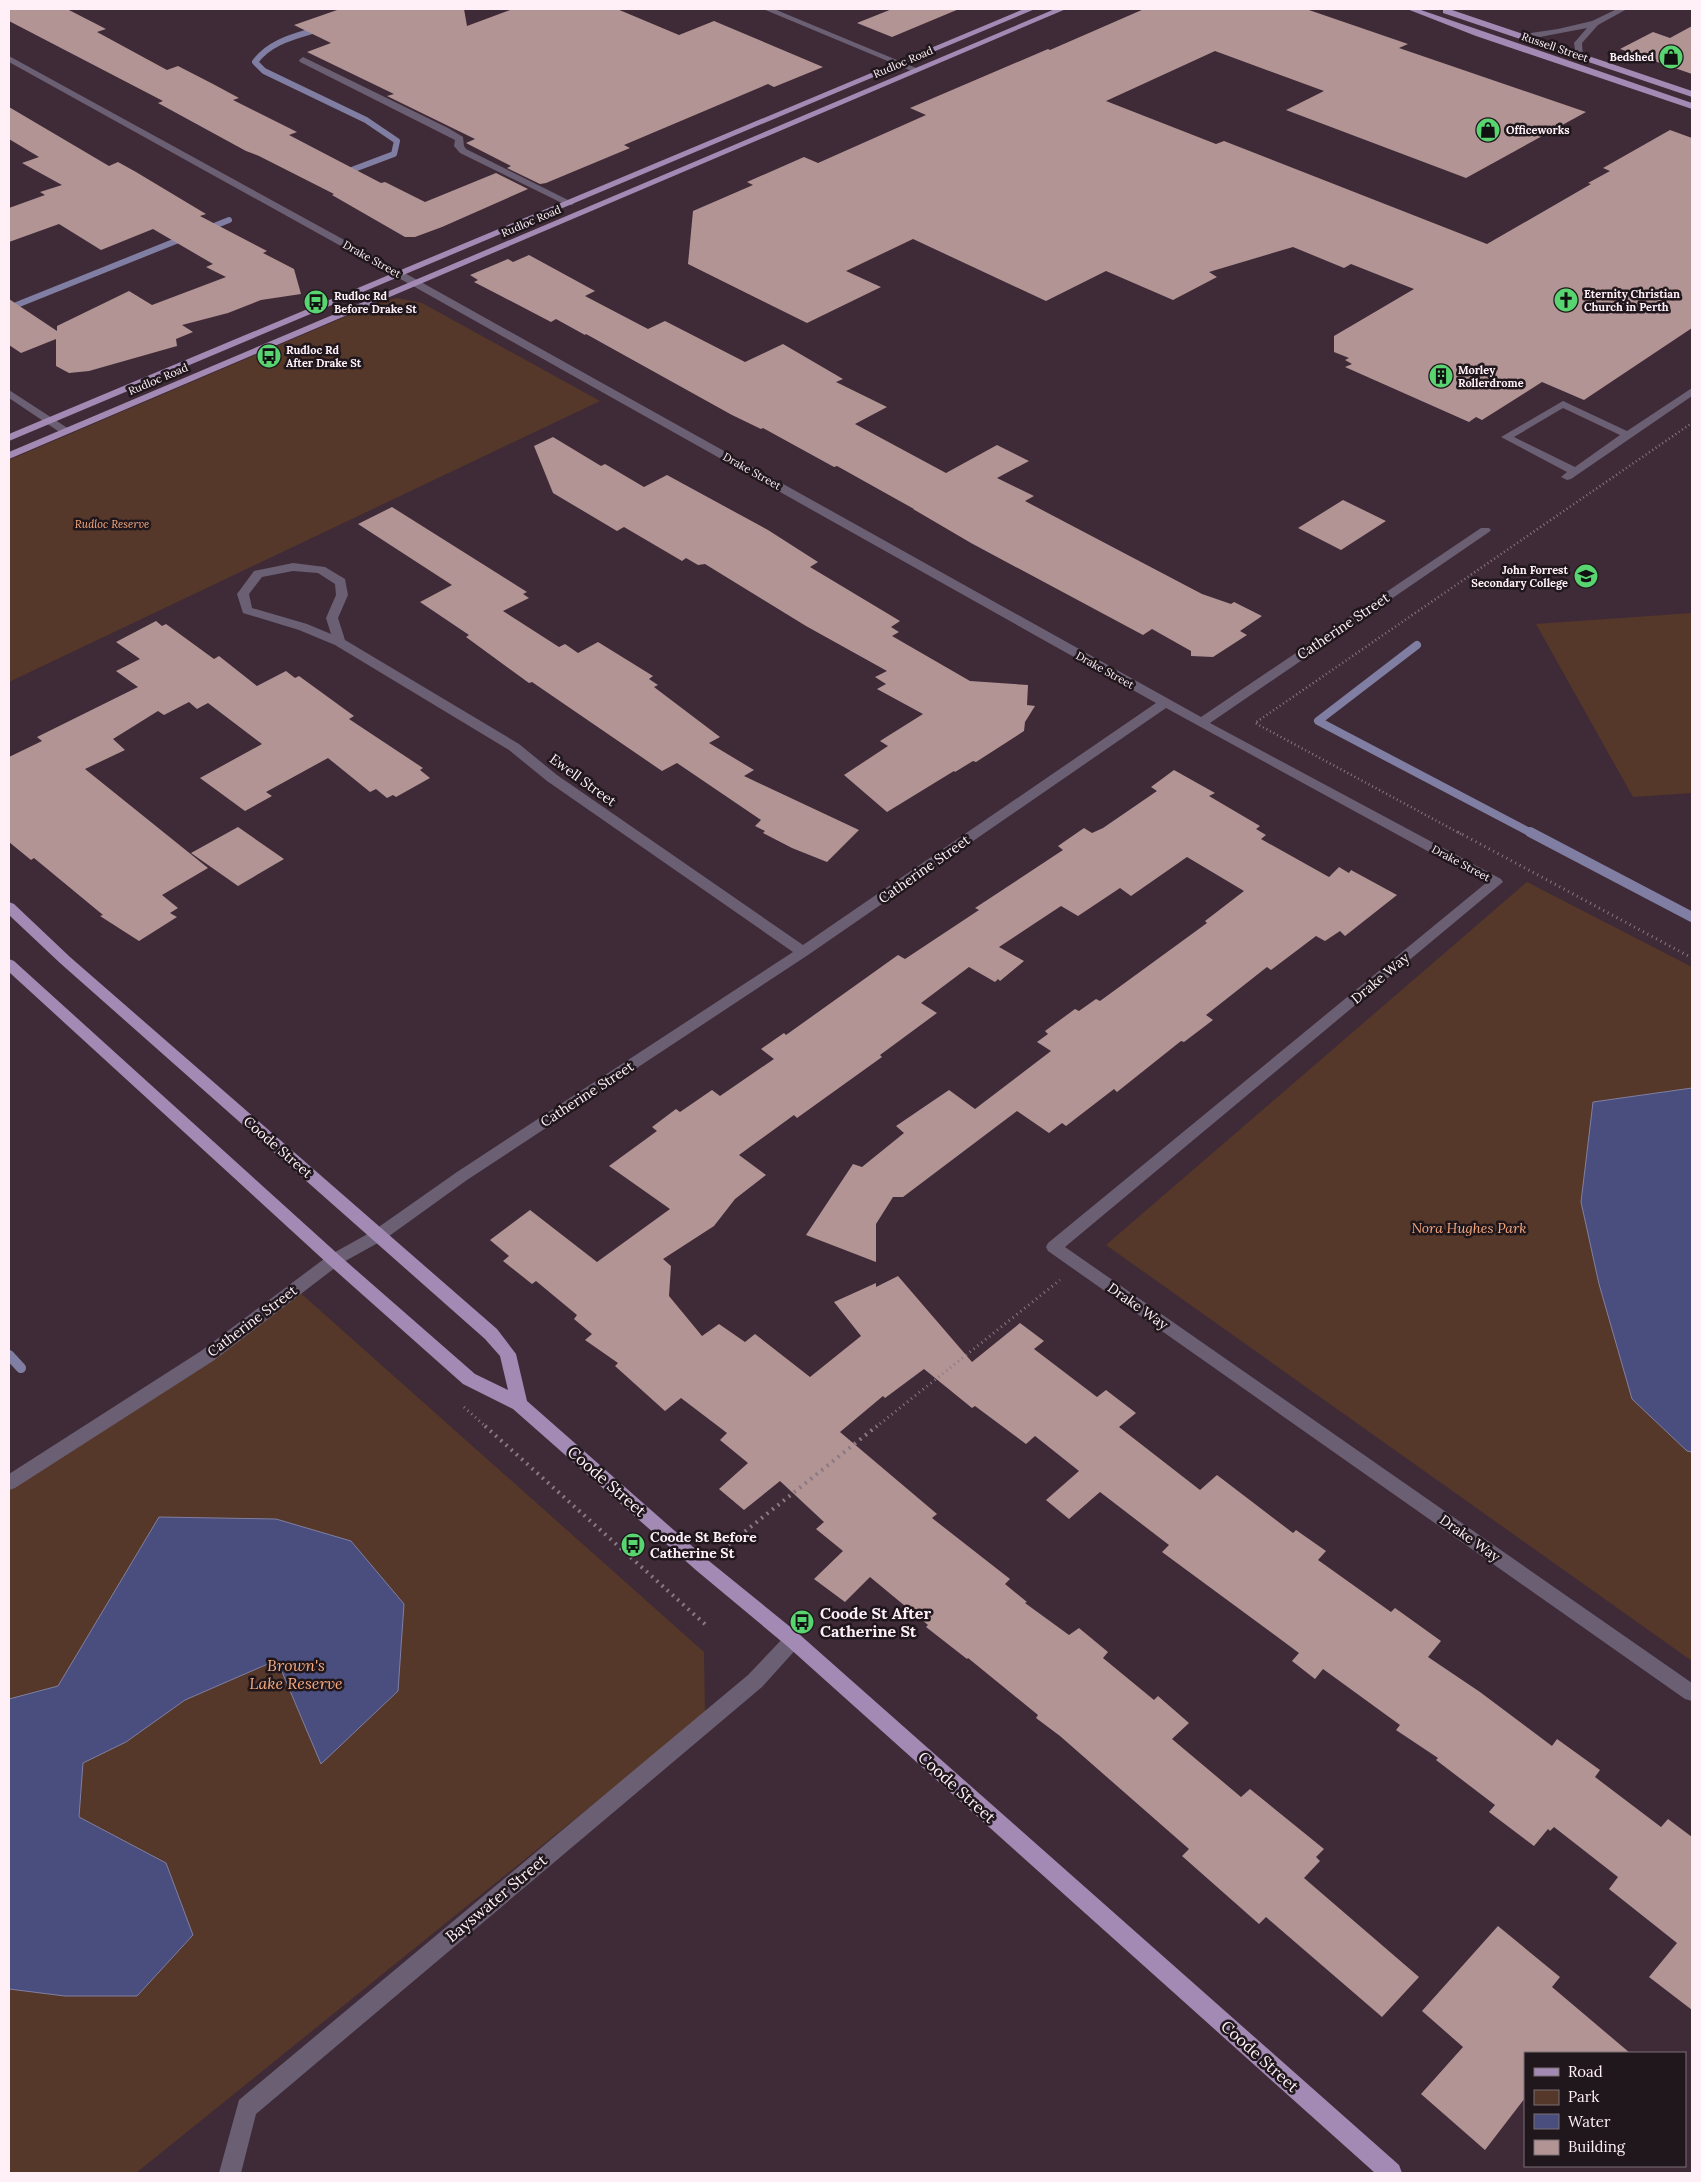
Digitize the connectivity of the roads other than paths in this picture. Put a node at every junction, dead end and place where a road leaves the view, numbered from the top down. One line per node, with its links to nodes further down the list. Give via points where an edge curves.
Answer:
1 (767, 9): 14 (street)
2 (1031, 9): 14 (main road, Rudloc Road)
3 (1062, 9): 15 (main road, Rudloc Road)
4 (1411, 9): 10 (main road, Russell Street)
5 (1440, 9): 8 (main road, Russell Street)
6 (1623, 9): 7 (street)
7 (1595, 23): 8 (street); 11 (street, via 1578,43)
8 (1524, 37): 9 (main road, Russell Street)
9 (1556, 48): 10 (main road); 11 (main road, Russell Street)
10 (1543, 54): 17 (main road, Russell Street)
11 (1580, 56): 16 (main road, Russell Street)
12 (9, 59): 19 (street, Drake Street)
13 (303, 60): 18 (street, via 444,130 460,139 459,146 463,150)
14 (903, 64): 15 (street); 18 (main road, Rudloc Road)
15 (917, 70): 20 (main road, Rudloc Road)
16 (1692, 94)
17 (1692, 106)
18 (569, 203): 19 (main road, Rudloc Road)
19 (399, 274): 20 (street, Drake Street); 23 (main road, Rudloc Road)
20 (417, 284): 24 (main road, Rudloc Road); 30 (street, Drake Street)
21 (1692, 391): 25 (street)
22 (9, 393): 23 (street)
23 (50, 421): 24 (street); 26 (main road, Rudloc Road)
24 (65, 431): 27 (main road, Rudloc Road)
25 (1628, 435): 25 (street, via 1571,475 1506,437 1563,404)
26 (9, 438)
27 (9, 456)
28 (1485, 530): 31 (street, Catherine Street)
29 (339, 642): 29 (street, Ewell Street, via 247,610 243,594 258,574 293,567 321,570 341,582 342,595 332,618); 34 (street, Ewell Street, via 514,747 552,778)
30 (1165, 703): 31 (street, Drake Street); 34 (street, Catherine Street)
31 (1201, 723): 32 (street, Drake Street)
32 (1496, 882): 41 (street, Drake Way, via 1054,1247)
33 (9, 907): 36 (main road, Coode Street)
34 (803, 952): 36 (street, Catherine Street, via 470,1171)
35 (9, 964): 37 (main road, Coode Street)
36 (379, 1235): 37 (street, Catherine Street); 38 (main road, Coode Street, via 491,1334 508,1354)
37 (334, 1260): 38 (main road, Coode Street, via 469,1379); 39 (street, Catherine Street, via 207,1356)
38 (519, 1404): 40 (main road, Coode Street, via 703,1566)
39 (9, 1483)
40 (793, 1640): 42 (street, Bayswater Street, via 754,1681 247,2108); 43 (main road, Coode Street)
41 (1692, 1693)
42 (230, 2173)
43 (1391, 2173)

